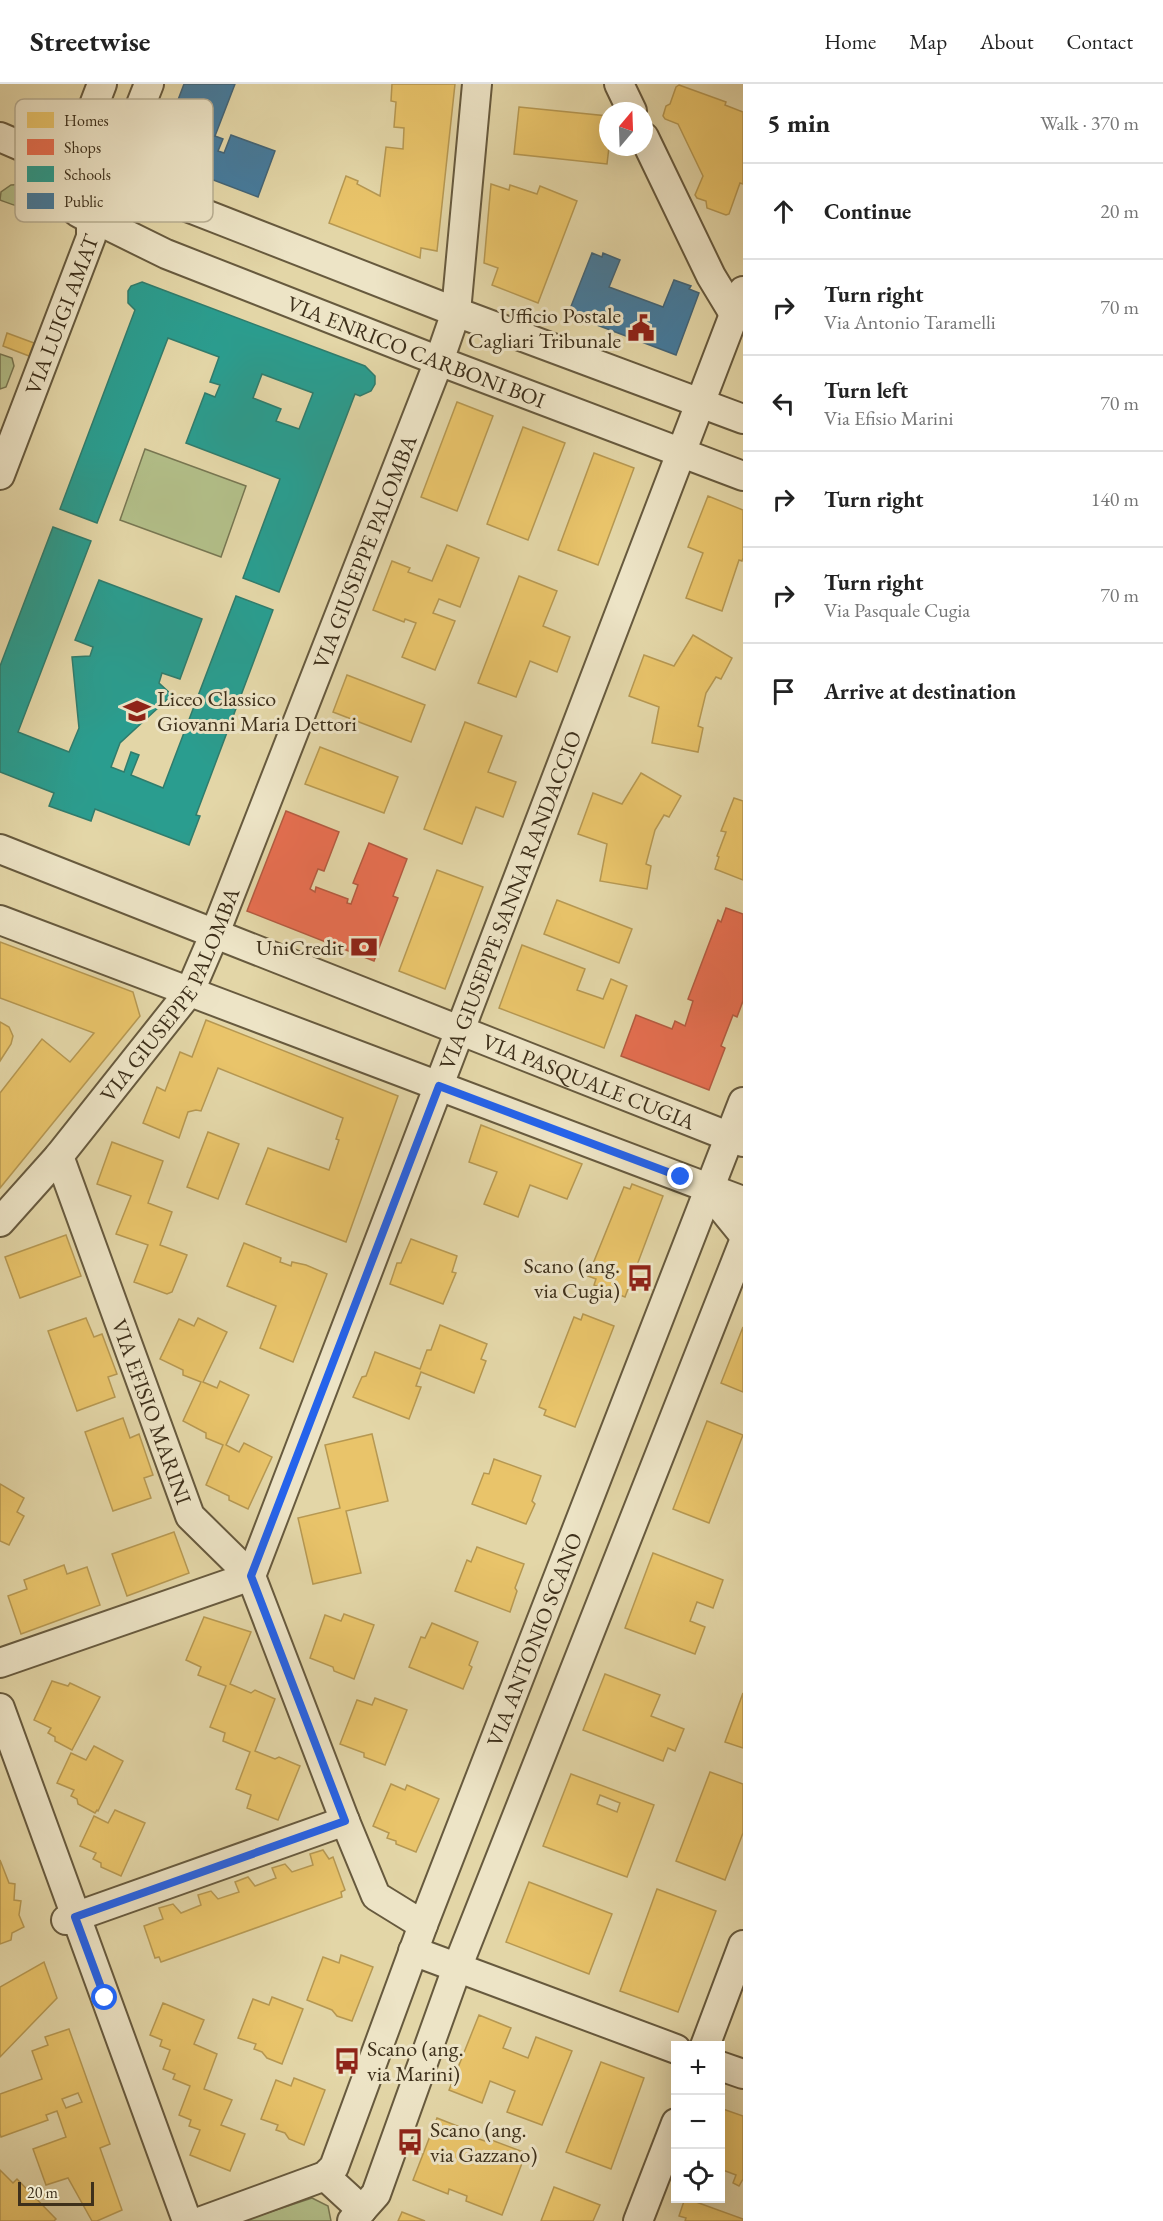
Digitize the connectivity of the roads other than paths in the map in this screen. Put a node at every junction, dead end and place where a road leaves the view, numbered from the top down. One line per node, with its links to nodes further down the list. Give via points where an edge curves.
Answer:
1 (102, 84): 5 (street)
2 (148, 84): 6 (street)
3 (477, 84): 15 (street, VIA GIUSEPPE PALOMBA)
4 (619, 84): 7 (street)
5 (96, 99)
6 (142, 99)
7 (628, 102)
8 (0, 137): 9 (street)
9 (15, 143)
10 (653, 155): 14 (street, via 711,276)
11 (213, 217): 15 (street)
12 (92, 222): 20 (street, VIA LUIGI AMAT, via 91,237)
13 (100, 222): 16 (street, VIA ENRICO CARBONI BOI, via 166,254)
14 (739, 302): 17 (street, VIA GIUSEPPE SANNA RANDACCIO)
15 (456, 312): 16 (street, VIA GIUSEPPE PALOMBA); 17 (street)
16 (439, 362): 19 (street, VIA ENRICO CARBONI BOI); 24 (street, VIA GIUSEPPE PALOMBA)
17 (700, 403): 18 (street); 19 (street, VIA GIUSEPPE SANNA RANDACCIO)
18 (743, 419)
19 (681, 453): 21 (street, VIA ENRICO CARBONI BOI); 26 (street, VIA GIUSEPPE SANNA RANDACCIO)
20 (0, 475)
21 (743, 476)
22 (0, 849): 24 (street, VIA PASQUALE CUGIA)
23 (0, 920): 25 (street)
24 (215, 933): 25 (street, VIA GIUSEPPE PALOMBA); 26 (street, VIA PASQUALE CUGIA)
25 (190, 991): 27 (street); 30 (street, VIA GIUSEPPE PALOMBA)
26 (460, 1030): 27 (street, VIA GIUSEPPE SANNA RANDACCIO); 29 (street, VIA PASQUALE CUGIA)
27 (439, 1086): 31 (street); 36 (street, VIA GIUSEPPE SANNA RANDACCIO)
28 (743, 1102): 29 (street, VIA ANTONIO SCANO)
29 (736, 1139): 31 (street, VIA ANTONIO SCANO)
30 (59, 1156): 33 (street, VIA GIUSEPPE PALOMBA); 36 (street, VIA EFISIO MARINI, via 190,1516)
31 (710, 1188): 32 (street); 34 (street); 42 (street, VIA ANTONIO SCANO)
32 (743, 1201)
33 (0, 1222)
34 (743, 1234)
35 (743, 1244): 44 (street)
36 (251, 1576): 37 (street); 40 (street, VIA EFISIO MARINI)
37 (0, 1663)
38 (0, 1708): 41 (street)
39 (1, 1758): 41 (street)
40 (345, 1821): 41 (street); 42 (street, VIA EFISIO MARINI, via 376,1896)
41 (71, 1918): 52 (street); 53 (street)
42 (418, 1938): 44 (street, VIA EFISIO MARINI); 50 (street, VIA ANTONIO SCANO, via 334,2167)
43 (743, 1946): 45 (street)
44 (457, 1968): 46 (street, VIA EFISIO MARINI); 51 (street, via 376,2194)
45 (707, 2041)
46 (671, 2048)
47 (725, 2068): 48 (street)
48 (743, 2074)
49 (671, 2134): 55 (street)
50 (325, 2176): 51 (street); 54 (street)
51 (357, 2215)
52 (172, 2221)
53 (187, 2221)
54 (202, 2221)
55 (639, 2221)

